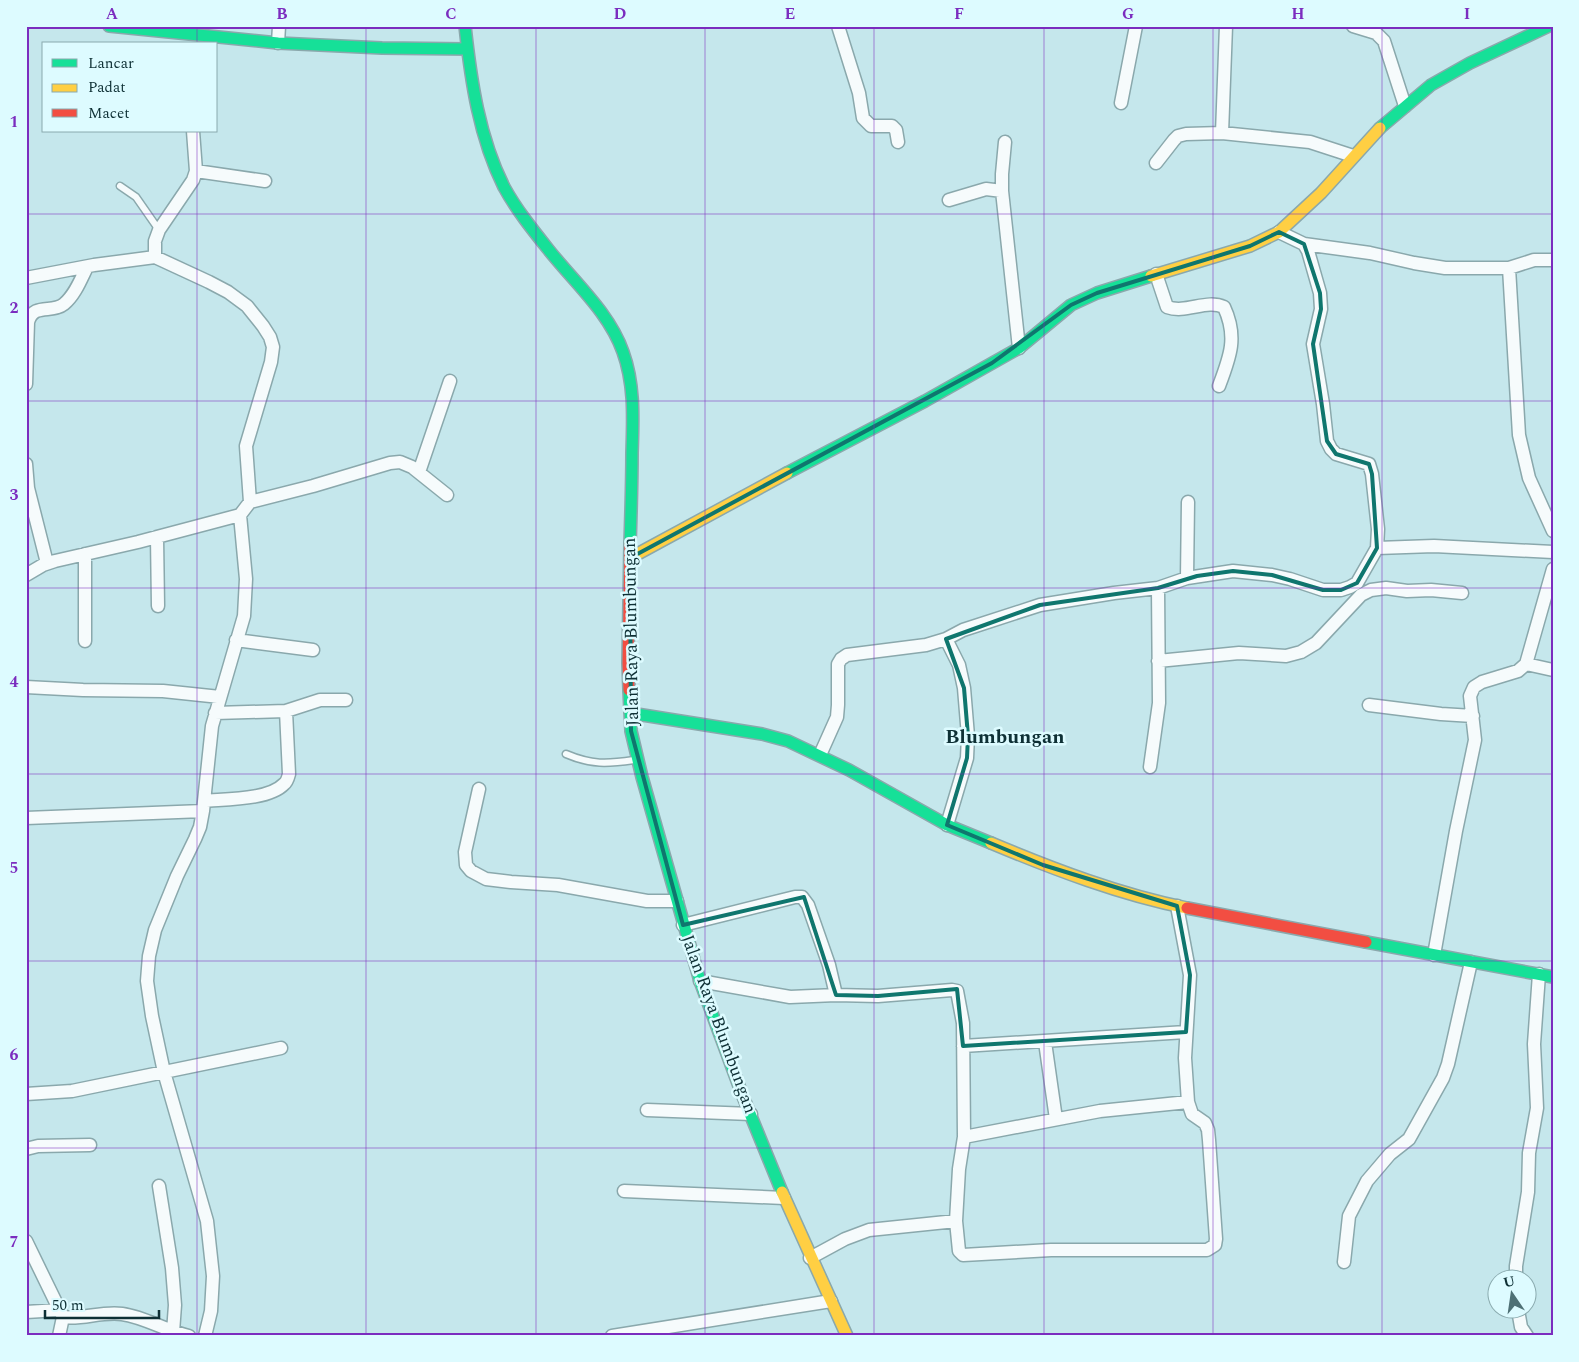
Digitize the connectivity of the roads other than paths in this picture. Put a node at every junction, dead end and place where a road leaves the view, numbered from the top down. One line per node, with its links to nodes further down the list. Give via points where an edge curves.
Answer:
1 (110, 26): 10 (street)
2 (279, 26): 11 (street)
3 (465, 26): 12 (street, Jalan Raya Blumbungan)
4 (838, 26): 17 (street, via 859,93 863,118 871,126 892,126)
5 (1136, 26): 13 (street)
6 (1226, 26): 16 (street)
7 (1353, 26): 9 (street)
8 (1549, 26): 14 (street, via 1470,63 1431,85)
9 (1376, 30): 14 (street, via 1389,53)
10 (201, 39): 11 (street)
11 (278, 43): 12 (street)
12 (467, 49): 50 (street, Jalan Raya Blumbungan, via 480,120 504,186 537,234 610,324 626,359 633,407)
13 (1120, 104)
14 (1405, 106): 19 (street)
15 (193, 132): 21 (street)
16 (1222, 133): 19 (street, via 1310,142); 20 (street, via 1178,136)
17 (898, 142)
18 (1006, 142): 24 (street)
19 (1353, 156): 27 (street)
20 (1156, 163)
21 (196, 171): 22 (street); 26 (street)
22 (265, 181)
23 (120, 186): 26 (lane, via 136,197)
24 (1002, 191): 25 (street, via 986,189); 35 (street)
25 (949, 200)
26 (159, 230): 29 (street)
27 (1279, 232): 28 (street); 33 (street, via 1250,246)
28 (1304, 244): 32 (street, via 1444,268); 47 (street, via 1322,309 1313,344 1327,441 1336,454 1365,462 1371,467)
29 (155, 257): 31 (street); 42 (street, via 228,292 247,306 270,337 273,347 270,362 246,446)
30 (1553, 260): 32 (street, via 1534,260)
31 (87, 267): 34 (street); 37 (street, via 66,302 30,316)
32 (1509, 268): 45 (street, via 1519,435 1529,478)
33 (1156, 274): 35 (street, via 1071,305); 38 (street, via 1167,307 1215,304 1224,307 1230,319 1232,339 1231,354)
34 (26, 278)
35 (1018, 348): 50 (street)
36 (450, 381): 40 (street)
37 (26, 384)
38 (1219, 386)
39 (26, 464): 51 (street, via 28,488)
40 (420, 472): 41 (street); 42 (street, via 407,463 390,463)
41 (447, 495)
42 (250, 502): 44 (street)
43 (1188, 502): 54 (street)
44 (240, 514): 46 (street); 59 (street, via 246,579 244,616)
45 (1553, 531)
46 (157, 537): 49 (street); 57 (street)
47 (1378, 548): 48 (street, via 1434,546); 54 (street, via 1357,583 1341,590 1324,590 1272,575 1233,571)
48 (1553, 552)
49 (85, 554): 51 (street); 60 (street)
50 (630, 558): 71 (street, Jalan Raya Blumbungan)
51 (48, 563): 53 (street)
52 (1553, 569): 63 (street)
53 (26, 575)
54 (1187, 578): 55 (street)
55 (1158, 588): 58 (street, via 1040,606 963,630); 62 (street)
56 (1462, 593): 62 (street, via 1371,590 1361,595 1316,643 1286,656 1239,653)
57 (158, 606)
58 (946, 639): 74 (street, via 926,646 847,655 840,659 837,717); 80 (street, via 964,688 968,736 967,758)
59 (236, 640): 61 (street); 66 (street)
60 (85, 641)
61 (313, 650)
62 (1158, 661): 76 (street, via 1158,718)
63 (1526, 664): 64 (street); 72 (street, via 1518,671 1474,687 1470,696)
64 (1553, 670)
65 (26, 686): 66 (street, via 163,691)
66 (220, 697): 70 (street)
67 (346, 700): 69 (street, via 320,700)
68 (1369, 705): 72 (street)
69 (286, 711): 70 (street); 78 (street, via 289,774 286,783 263,795)
70 (215, 713): 78 (street)
71 (630, 713): 74 (street, via 762,734); 75 (street, Jalan Raya Blumbungan)
72 (1473, 716): 84 (street, via 1475,740)
73 (566, 754): 75 (lane, via 583,761 607,764)
74 (820, 755): 80 (street)
75 (638, 760): 81 (street, Jalan Raya Blumbungan)
76 (1150, 766)
77 (479, 789): 81 (street, via 464,852 466,865 471,871 486,879 558,885 647,902)
78 (204, 806): 79 (street); 94 (street, via 196,839 155,930 149,956 147,981)
79 (26, 818)
80 (947, 825): 82 (street, via 1044,865)
81 (677, 901): 83 (street, Jalan Raya Blumbungan)
82 (1177, 906): 84 (street); 90 (street, via 1190,976)
83 (683, 925): 88 (street, Jalan Raya Blumbungan); 89 (street, via 802,897 808,905)
84 (1434, 955): 85 (street)
85 (1471, 962): 86 (street); 109 (street, via 1443,1078 1409,1139 1390,1154 1367,1181 1349,1216)
86 (1539, 974): 87 (street); 110 (street, via 1534,1044 1537,1108)
87 (1553, 977)
88 (700, 981): 89 (street, via 790,997); 98 (street, Jalan Raya Blumbungan)
89 (836, 995): 92 (street, via 878,996 955,990 960,1000)
90 (1186, 1032): 91 (street); 96 (street)
91 (1045, 1042): 92 (street); 99 (street)
92 (963, 1046): 100 (street)
93 (281, 1048): 94 (street)
94 (164, 1072): 95 (street, via 72,1091); 118 (street, via 207,1221 213,1276 211,1311)
95 (26, 1094)
96 (1188, 1102): 99 (street); 106 (street, via 1192,1114 1205,1123 1208,1130 1216,1239 1211,1249 1051,1250 963,1255 959,1250)
97 (647, 1110): 98 (street)
98 (751, 1114): 105 (street, Jalan Raya Blumbungan)
99 (1056, 1119): 100 (street)
100 (964, 1137): 106 (street)
101 (90, 1145): 102 (street)
102 (26, 1149)
103 (160, 1186): 115 (street, via 172,1268)
104 (624, 1192): 105 (street)
105 (784, 1198): 108 (street, Jalan Raya Blumbungan)
106 (956, 1221): 108 (street, via 869,1230)
107 (26, 1241): 113 (street)
108 (810, 1258): 111 (street, Jalan Raya Blumbungan)
109 (1344, 1262)
110 (1516, 1270)
111 (831, 1301): 119 (street); 120 (street, Jalan Raya Blumbungan)
112 (26, 1312): 113 (street)
113 (61, 1314): 115 (street, via 120,1314 140,1318); 116 (street)
114 (1520, 1320): 121 (street)
115 (173, 1332): 117 (street)
116 (59, 1336)
117 (189, 1336)
118 (205, 1336)
119 (612, 1336)
120 (847, 1336)
121 (1527, 1336)

